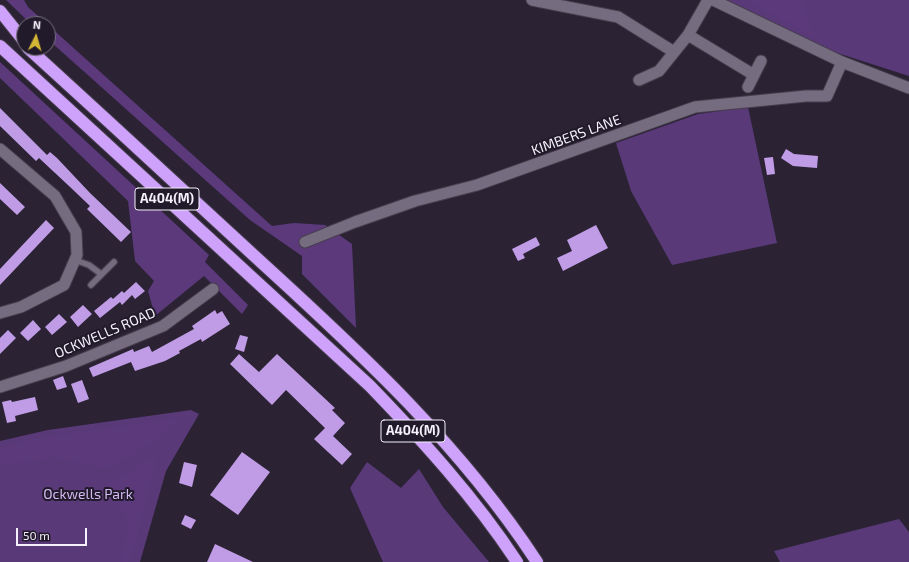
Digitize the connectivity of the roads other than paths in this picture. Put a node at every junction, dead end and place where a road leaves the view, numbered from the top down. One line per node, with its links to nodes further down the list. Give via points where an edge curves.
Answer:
1 (532, 0): 10 (street, via 618,17)
2 (708, 0): 7 (street)
3 (713, 0): 13 (street)
4 (0, 11): 6 (highway)
5 (0, 22): 8 (highway)
6 (16, 31)
7 (688, 34): 10 (street); 14 (street)
8 (16, 37)
9 (0, 46): 27 (highway, A404(M), via 370,386 455,478)
10 (674, 52): 15 (street, via 659,71)
11 (38, 56): 28 (highway, A404(M), via 329,324 393,387 438,433 475,477)
12 (761, 61): 14 (street)
13 (842, 62): 17 (street); 19 (street, KIMBERS LANE, via 827,96 694,107 484,183 415,201)
14 (754, 75): 16 (street)
15 (639, 80)
16 (748, 87)
17 (909, 88)
18 (0, 149): 20 (street, via 56,196 76,232)
19 (305, 242)
20 (75, 260): 22 (lane, via 89,265); 25 (street, via 64,285 21,307)
21 (114, 262): 22 (lane)
22 (101, 274): 23 (lane)
23 (92, 286)
24 (213, 289): 26 (street, OCKWELLS ROAD, via 164,326 66,366)
25 (0, 313)
26 (0, 388)
27 (517, 562)
28 (537, 562)

